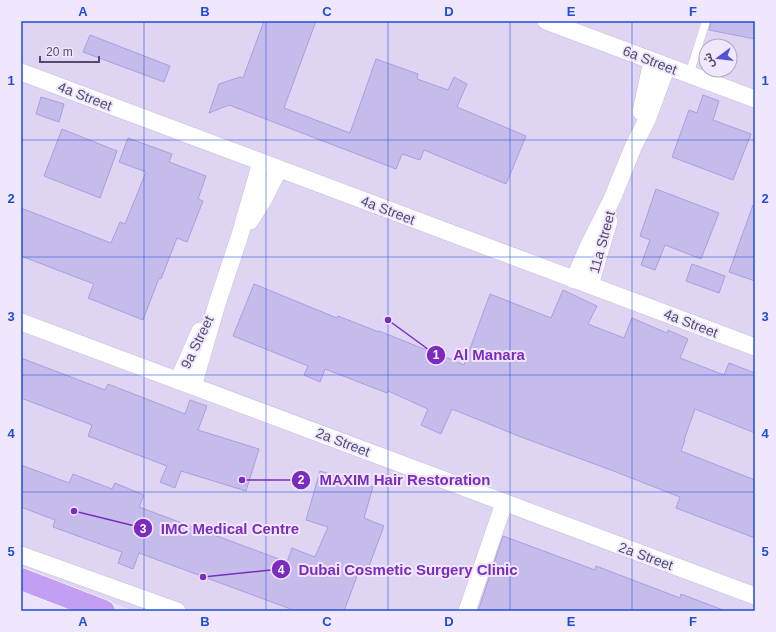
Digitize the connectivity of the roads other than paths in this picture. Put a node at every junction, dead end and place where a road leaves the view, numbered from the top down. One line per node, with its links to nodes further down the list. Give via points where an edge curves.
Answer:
1 (546, 21): 3 (street, 6a Street)
2 (706, 21): 5 (lane)
3 (660, 64): 5 (street, 6a Street); 9 (street, 11a Street, via 647,120)
4 (21, 72): 7 (street, 4a Street)
5 (689, 74): 6 (street, 6a Street)
6 (755, 99)
7 (261, 162): 8 (street, 4a Street); 10 (street, 9a Street)
8 (279, 169): 10 (street, 9a Street); 11 (street, 4a Street)
9 (612, 199): 11 (street, 11a Street); 12 (street, 11a Street)
10 (239, 238): 15 (street, 9a Street)
11 (574, 280): 12 (street, 4a Street)
12 (590, 285): 14 (street, 4a Street)
13 (21, 322): 15 (street, 2a Street)
14 (755, 347)
15 (186, 383): 16 (street, 2a Street)
16 (504, 503): 19 (street, 2a Street); 22 (street)
17 (21, 555): 21 (street)
18 (21, 579): 20 (main road)
19 (755, 596)
20 (104, 611)
21 (177, 611)
22 (467, 611)

